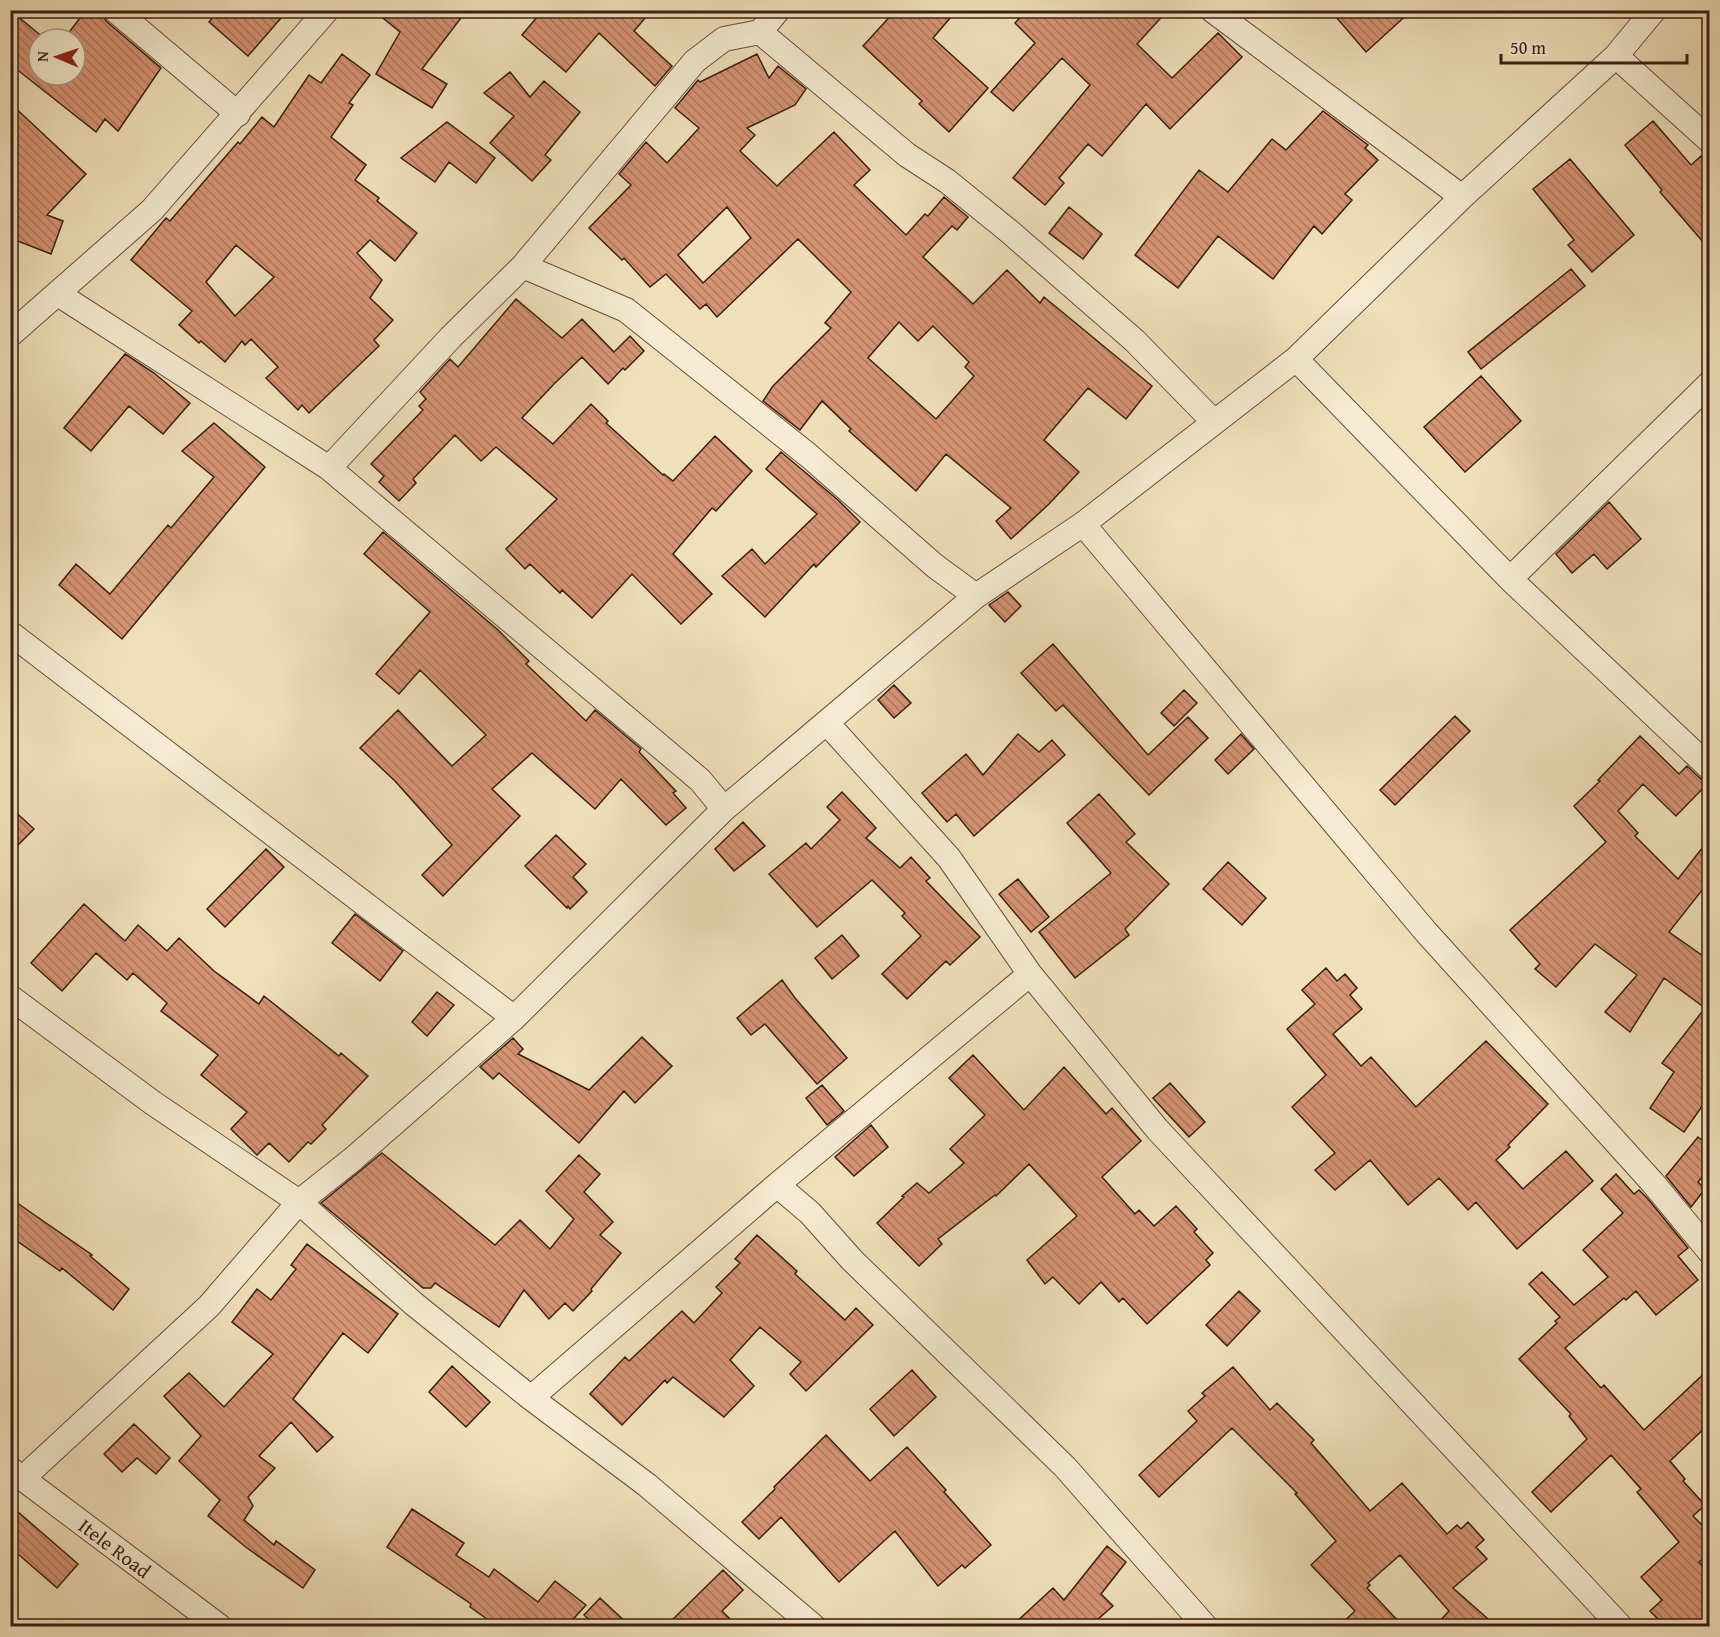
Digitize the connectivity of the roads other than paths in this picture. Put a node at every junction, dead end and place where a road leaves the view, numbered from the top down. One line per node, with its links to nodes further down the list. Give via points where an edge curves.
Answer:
1 (115, 10): 8 (street)
2 (327, 10): 8 (street)
3 (778, 10): 6 (street)
4 (1212, 10): 10 (street)
5 (1654, 10): 7 (street)
6 (760, 32): 11 (street, via 724,39 695,61); 16 (street, via 907,155 947,181 1010,232 1135,341)
7 (1616, 56): 9 (street); 10 (street)
8 (238, 114): 12 (street, via 152,210)
9 (1710, 141)
10 (1462, 197): 14 (street)
11 (523, 266): 17 (street); 20 (street, via 626,310)
12 (58, 294): 13 (street); 17 (street)
13 (10, 335)
14 (1296, 359): 16 (street); 19 (street)
15 (1710, 383): 19 (street)
16 (1214, 423): 18 (street)
17 (329, 468): 24 (street, via 700,780)
18 (1083, 524): 20 (street); 30 (street, via 1426,932 1653,1183)
19 (1510, 579): 23 (street)
20 (976, 596): 22 (street)
21 (10, 633): 27 (street)
22 (827, 723): 24 (street); 25 (street, via 949,858)
23 (1710, 768)
24 (724, 809): 27 (street)
25 (1030, 974): 28 (street); 36 (street, via 1157,1129)
26 (10, 997): 29 (street, via 153,1103)
27 (514, 1018): 29 (street, via 353,1160)
28 (777, 1185): 31 (street); 35 (street, via 810,1213 852,1260 1065,1467)
29 (299, 1202): 31 (street, via 414,1304); 32 (street, via 209,1306)
30 (1710, 1252)
31 (531, 1398): 34 (street, via 647,1485)
32 (17, 1474): 33 (street, Itele Road)
33 (219, 1626)
34 (813, 1626)
35 (1204, 1626)
36 (1620, 1626)

